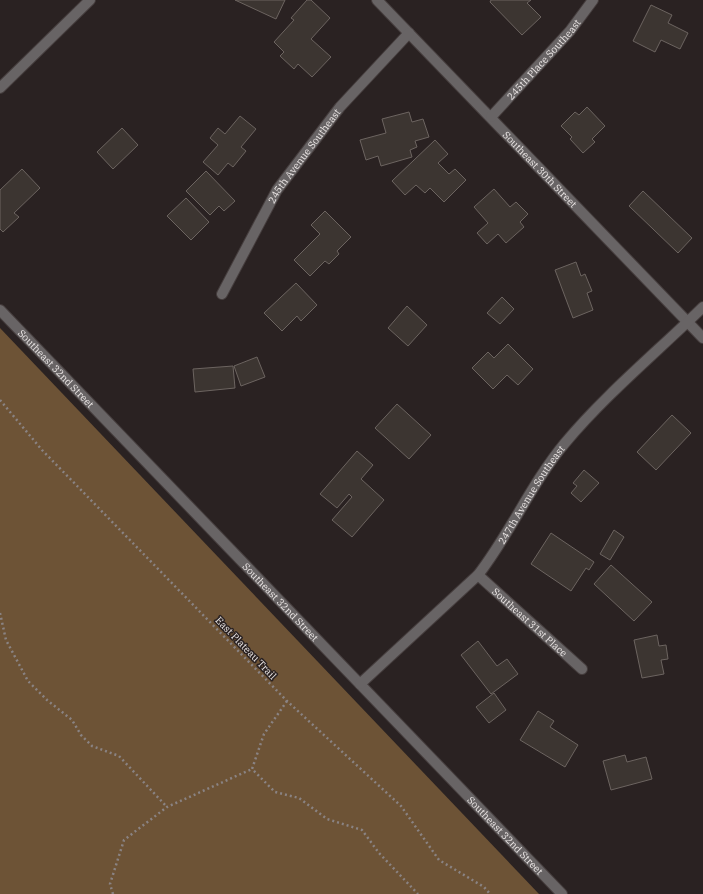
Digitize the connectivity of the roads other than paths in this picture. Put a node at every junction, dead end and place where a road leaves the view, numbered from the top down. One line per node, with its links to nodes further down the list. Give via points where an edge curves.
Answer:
1 (90, 0): 5 (street)
2 (377, 0): 4 (street, Southeast 30th Street)
3 (593, 0): 6 (street, 245th Place Southeast, via 570,31)
4 (409, 33): 6 (street, Southeast 30th Street); 7 (street, 245th Avenue Southeast, via 340,107 277,190)
5 (0, 88)
6 (491, 118): 10 (street, Southeast 30th Street)
7 (222, 294)
8 (703, 307): 10 (street, 247th Avenue Southeast)
9 (0, 310): 14 (street, Southeast 32nd Street)
10 (688, 322): 11 (street, Southeast 30th Street); 12 (street, 247th Avenue Southeast, via 596,408 564,444)
11 (703, 338)
12 (478, 576): 13 (street, Southeast 31st Place); 14 (street, 247th Avenue Southeast)
13 (582, 669)
14 (360, 684): 15 (street, Southeast 32nd Street)
15 (562, 894)

